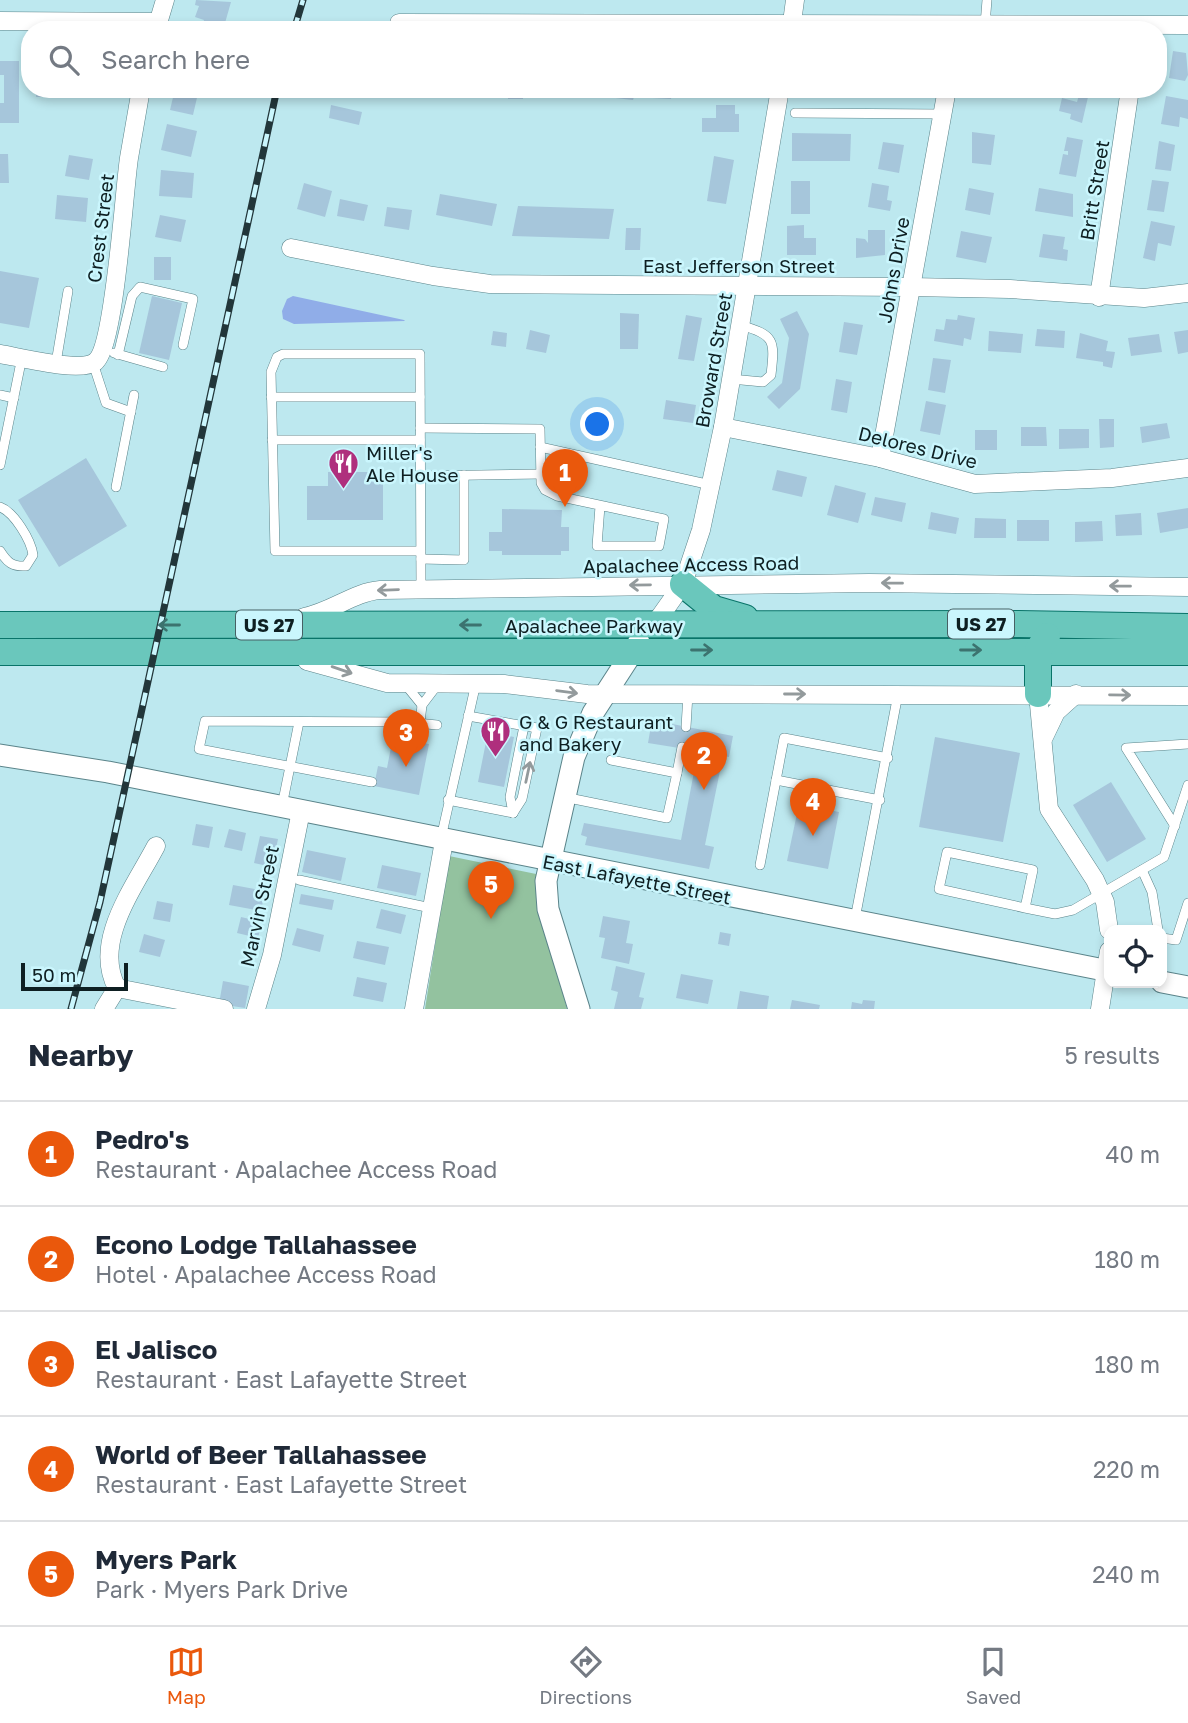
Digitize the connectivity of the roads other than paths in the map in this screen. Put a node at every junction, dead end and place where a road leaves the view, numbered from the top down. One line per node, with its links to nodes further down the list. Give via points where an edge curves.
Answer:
1 (165, 0): 4 (street)
2 (795, 0): 5 (street)
3 (987, 0): 6 (lane)
4 (159, 21)
5 (792, 21)
6 (985, 21)
7 (0, 22): 8 (street)
8 (21, 23)
9 (1188, 25): 10 (street)
10 (1167, 26)
11 (139, 98): 21 (street, Crest Street)
12 (778, 98): 18 (street, Broward Street)
13 (946, 98): 16 (street, Johns Drive)
14 (1129, 98): 24 (street, Britt Street)
15 (794, 113): 16 (lane)
16 (943, 114): 19 (street, Johns Drive)
17 (291, 248): 18 (street, East Jefferson Street, via 490,284)
18 (747, 286): 19 (street, East Jefferson Street); 25 (street, Broward Street)
19 (911, 287): 24 (street, East Jefferson Street); 44 (street, Johns Drive)
20 (68, 291): 30 (lane)
21 (113, 292): 23 (lane); 29 (street, Crest Street)
22 (1188, 293): 24 (street, East Jefferson Street, via 1144,299)
23 (132, 296): 26 (lane, via 140,287 193,299); 29 (lane)
24 (1099, 297)
25 (740, 325): 32 (street, Broward Street); 32 (lane, via 769,337 775,346 771,375 763,382)
26 (183, 345)
27 (0, 354): 28 (street)
28 (22, 357): 30 (street); 37 (lane)
29 (100, 358): 30 (street); 31 (lane); 38 (lane, via 106,402)
30 (55, 363)
31 (163, 367)
32 (731, 379): 39 (street, Broward Street)
33 (0, 395): 37 (lane)
34 (134, 395): 38 (lane)
35 (271, 397): 36 (lane); 36 (lane, via 271,372 277,357 284,354 420,354); 41 (lane)
36 (420, 397): 40 (lane)
37 (13, 398): 45 (lane)
38 (131, 412): 51 (lane)
39 (723, 427): 44 (street, Delores Drive); 50 (street, Broward Street)
40 (420, 428): 42 (lane); 43 (lane, via 540,429)
41 (272, 440): 42 (lane); 55 (lane, via 275,551)
42 (420, 440): 49 (lane)
43 (540, 447): 47 (lane); 50 (lane)
44 (880, 458): 46 (street, Delores Drive, via 975,484 1112,478)
45 (0, 466)
46 (1188, 468)
47 (541, 474): 48 (lane); 52 (lane, via 545,490)
48 (464, 475): 49 (lane); 55 (lane, via 464,560)
49 (420, 476): 55 (lane)
50 (711, 485): 56 (street, Broward Street)
51 (116, 488)
52 (600, 506): 52 (lane, via 597,546 659,546 664,519)
53 (0, 507): 54 (lane, via 9,511 33,555 26,566 16,567 6,562)
54 (0, 551)
55 (421, 555): 58 (lane)
56 (684, 584): 57 (street, Apalachee Access Road, one-way to 56); 58 (street, Apalachee Access Road, one-way to 58); 61 (street, Broward Street); 62 (main road, via 720,611)
57 (1188, 587)
58 (421, 589): 60 (street, Apalachee Access Road, one-way to 60, via 367,592 302,617)
59 (0, 625): 60 (main road, Apalachee Parkway / US 27, one-way to 59)
60 (201, 625): 61 (main road, Apalachee Parkway / US 27, one-way to 60)
61 (654, 625): 62 (main road, Apalachee Parkway / US 27); 65 (street)
62 (788, 625): 63 (main road, Apalachee Parkway / US 27)
63 (1071, 625): 64 (main road, Apalachee Parkway / US 27); 66 (main road, via 1048,634)
64 (1188, 628)
65 (633, 650): 66 (main road, Apalachee Parkway / US 27, one-way to 66); 69 (main road, Apalachee Parkway / US 27); 75 (street)
66 (1038, 650): 70 (main road, Apalachee Parkway / US 27); 78 (main road)
67 (0, 652): 68 (main road, Apalachee Parkway / US 27)
68 (102, 652): 69 (main road, Apalachee Parkway / US 27); 71 (main road)
69 (202, 652): 72 (street, one-way to 72, via 316,662 379,681)
70 (1188, 652)
71 (0, 660)
72 (404, 683): 73 (street); 81 (lane)
73 (439, 683): 74 (street); 81 (lane)
74 (476, 683): 75 (street, one-way to 75); 82 (lane)
75 (605, 694): 76 (street); 99 (street, via 577,749)
76 (688, 694): 77 (street, one-way to 77); 87 (lane)
77 (898, 694): 78 (street); 92 (lane)
78 (1038, 694): 79 (street); 88 (street)
79 (1076, 694): 80 (street, one-way to 80); 88 (street, via 1056,712)
80 (1188, 696)
81 (422, 705): 84 (lane)
82 (468, 716): 86 (lane); 100 (lane)
83 (299, 722): 84 (lane); 94 (lane); 94 (lane, via 205,721 199,749)
84 (420, 723): 85 (lane)
85 (437, 725)
86 (524, 726): 103 (lane, via 510,797); 103 (lane, one-way to 86, via 522,799 537,729)
87 (686, 727)
88 (1044, 737): 111 (street, via 1049,809)
89 (1188, 744): 104 (lane, via 1126,748)
90 (682, 747): 95 (lane)
91 (0, 755): 102 (street, East Lafayette Street)
92 (888, 758): 96 (lane, via 784,738); 101 (lane)
93 (611, 760): 95 (lane)
94 (290, 766): 97 (lane); 102 (lane)
95 (677, 773): 99 (lane, via 667,818)
96 (776, 780): 101 (lane); 108 (lane)
97 (372, 782)
98 (1188, 785): 104 (lane)
99 (563, 797): 107 (street)
100 (448, 800): 103 (lane); 105 (lane)
101 (880, 800): 115 (lane)
102 (291, 810): 105 (street, East Lafayette Street); 126 (street, Marvin Street, via 272,955)
103 (513, 813)
104 (1175, 826): 109 (lane, via 1164,857)
105 (442, 840): 107 (street, East Lafayette Street); 113 (street)
106 (156, 846): 122 (street, via 110,940 109,973)
107 (550, 862): 115 (street, East Lafayette Street); 128 (street, via 545,896)
108 (760, 865)
109 (1142, 870): 111 (lane); 117 (lane, via 1152,892)
110 (299, 880): 113 (lane)
111 (1101, 892): 114 (lane, via 1073,910 1055,914); 116 (street)
112 (1188, 904): 118 (lane, via 1176,940)
113 (431, 908): 127 (street)
114 (1024, 908): 114 (lane, via 1033,870 947,852 939,889)
115 (855, 922): 119 (street, East Lafayette Street)
116 (1109, 925)
117 (1157, 925)
118 (1167, 939)
119 (1104, 963)
120 (1167, 983): 121 (street)
121 (1188, 987)
122 (117, 988): 124 (street); 125 (street)
123 (1104, 988): 129 (street)
124 (104, 1009)
125 (223, 1009)
126 (256, 1009)
127 (414, 1009)
128 (579, 1009)
129 (1100, 1009)

